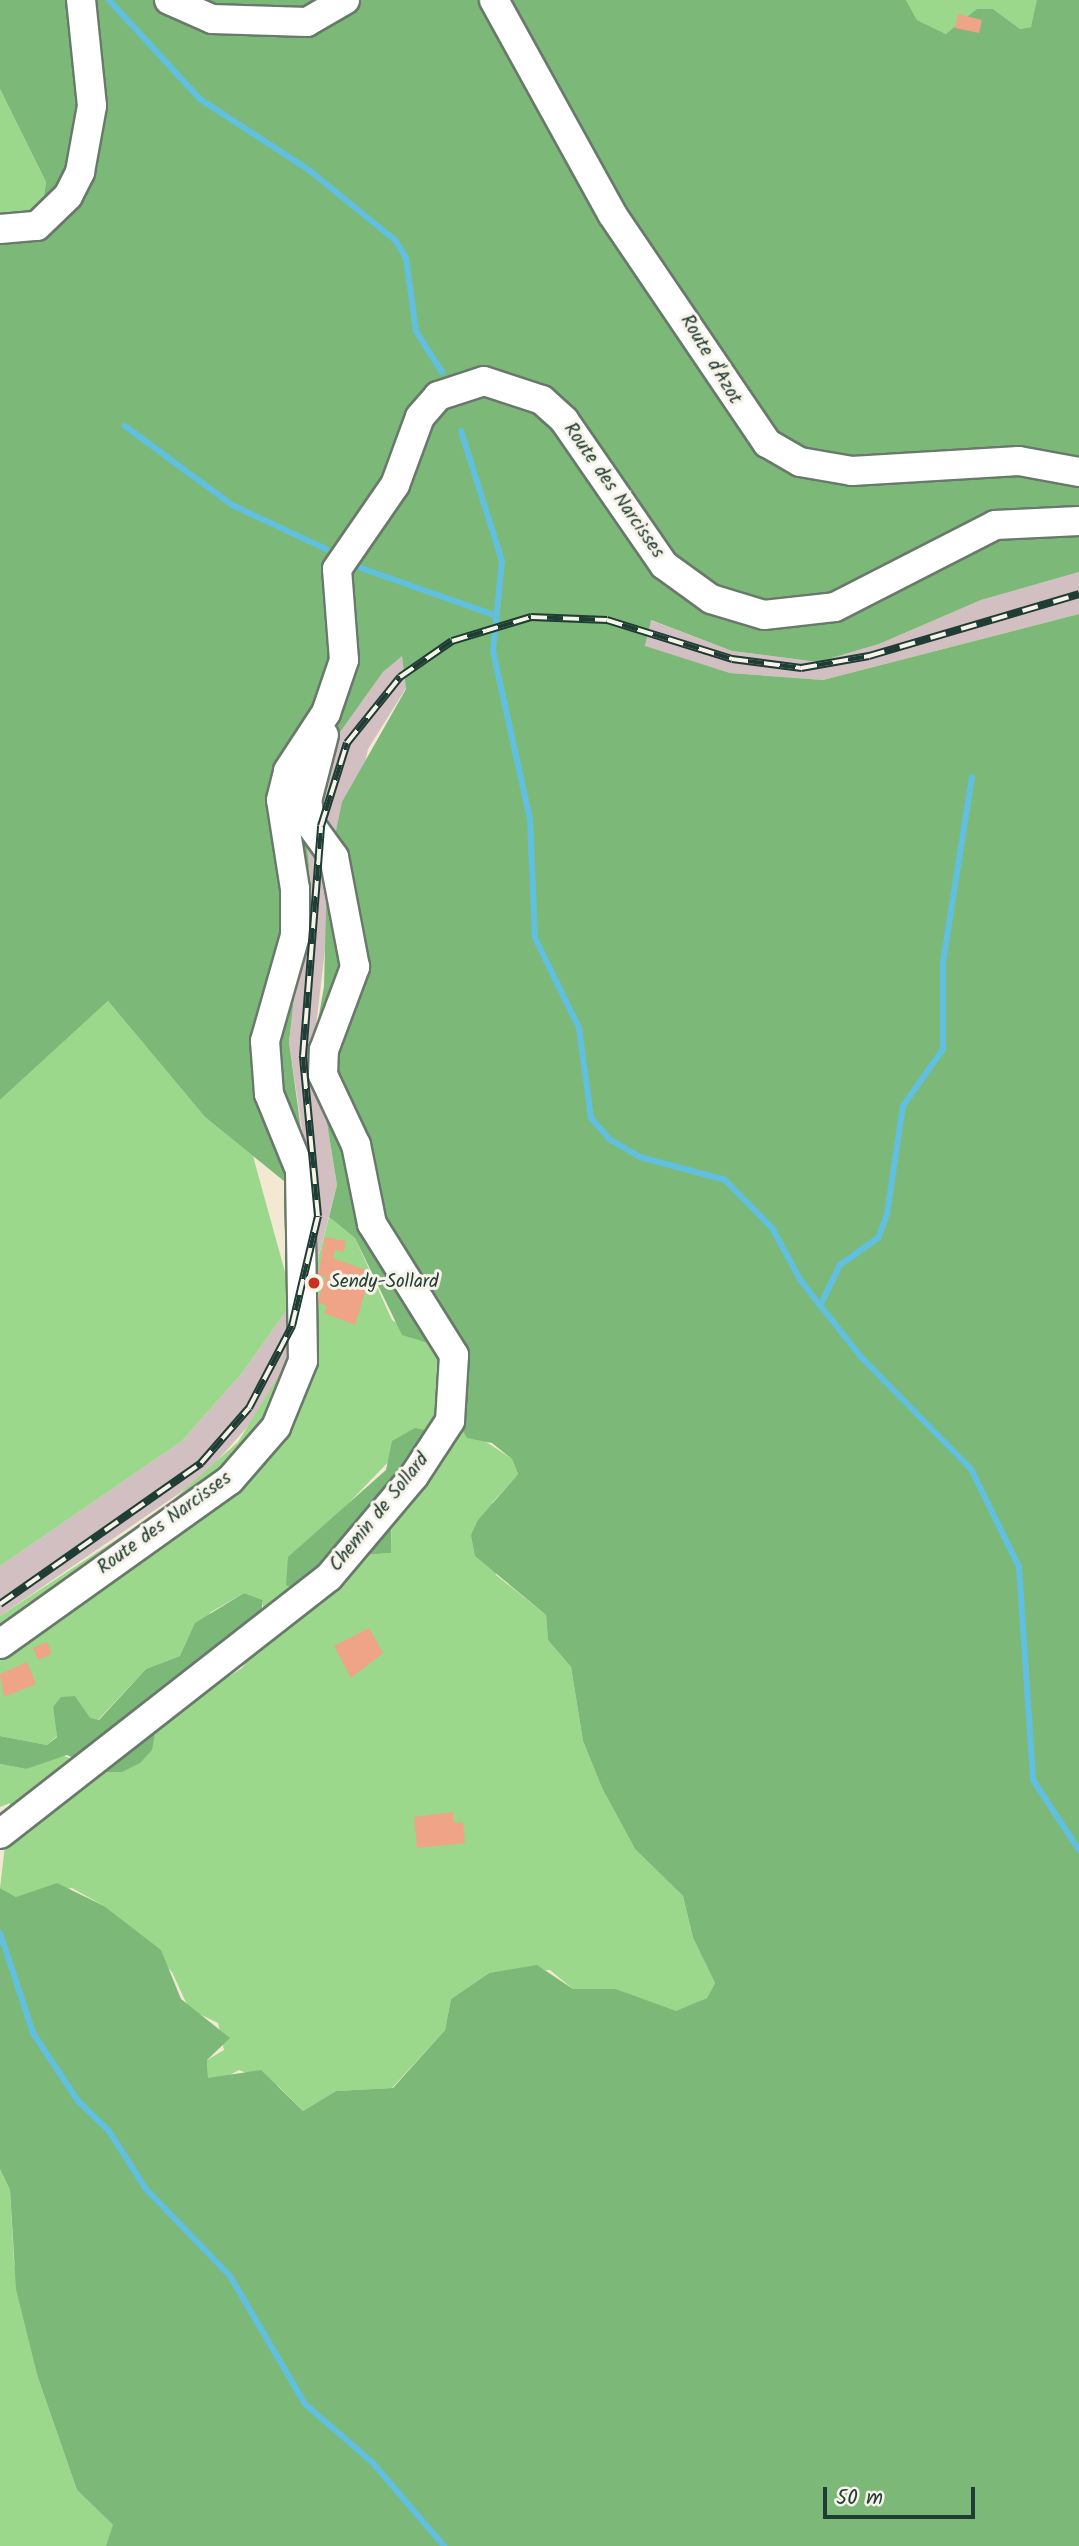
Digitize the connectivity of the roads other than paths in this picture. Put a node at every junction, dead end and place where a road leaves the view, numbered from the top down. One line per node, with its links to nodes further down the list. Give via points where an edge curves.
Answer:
1 (81, 0): 5 (street, via 92,106 80,172 68,196 37,226)
2 (169, 0): 3 (street, via 212,19 307,22)
3 (345, 0)
4 (494, 0): 6 (street, Route d'Azot, via 612,215 767,443 800,462 852,471 1019,461)
5 (0, 229)
6 (1079, 472)
7 (1079, 521): 8 (street, Route des Narcisses, via 995,525 821,612 782,616 739,610 694,589 664,565 564,421 542,400 505,385 460,385 438,396 420,417 395,485 337,569 344,660)
8 (326, 713): 9 (street, Route des Narcisses, via 288,771 281,800 295,889 295,936 265,1041 269,1094 300,1170 303,1361 275,1427 230,1480); 10 (street, Chemin de Sollard, via 307,801 311,825 334,857 355,967 324,1051 323,1075 356,1144 372,1224 454,1355 450,1421 414,1476 329,1577)
9 (0, 1644)
10 (0, 1834)

